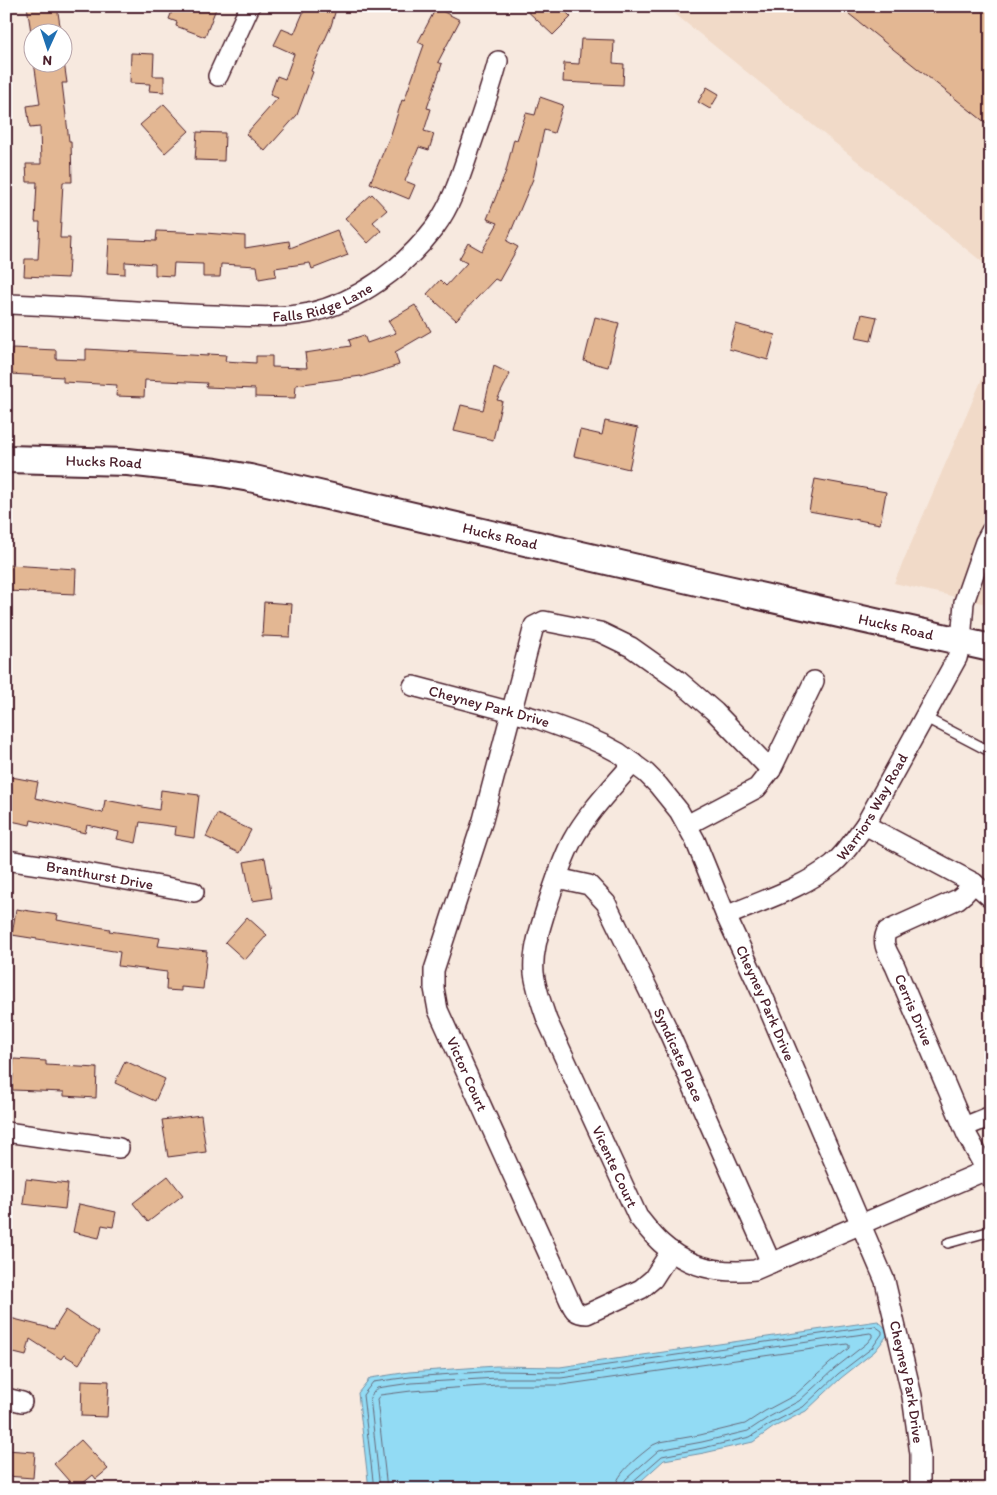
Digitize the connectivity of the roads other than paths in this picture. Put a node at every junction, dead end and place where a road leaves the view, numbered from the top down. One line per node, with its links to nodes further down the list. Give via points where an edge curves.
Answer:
1 (250, 6): 3 (street)
2 (498, 62): 4 (street, Falls Ridge Lane, via 456,187 435,227 394,270 362,292 308,313 271,317)
3 (218, 76)
4 (6, 304)
5 (6, 459): 7 (main road, Hucks Road, via 128,462 250,478)
6 (989, 539): 7 (street, Warriors Way Road, via 964,602)
7 (961, 642): 8 (main road, Hucks Road); 12 (street, Warriors Way Road, via 956,658)
8 (991, 648)
9 (814, 682): 15 (street)
10 (413, 686): 11 (street, Cheyney Park Drive)
11 (512, 711): 14 (street, Cheyney Park Drive, via 582,735); 15 (street, via 534,626 544,621 600,632 631,647 679,681 715,712); 32 (street, Victor Court, via 483,820 434,970 438,1010 575,1311 587,1314 641,1290 652,1280)
12 (924, 716): 13 (lane); 17 (street, Warriors Way Road)
13 (991, 752)
14 (634, 763): 16 (street, Cheyney Park Drive, via 658,785); 19 (street, Vicente Court, via 581,828)
15 (771, 770): 16 (street, via 757,788)
16 (687, 825): 23 (street, Cheyney Park Drive)
17 (865, 825): 20 (street); 23 (street, Warriors Way Road, via 834,864 793,888)
18 (6, 860): 21 (street, Branthurst Drive)
19 (557, 878): 32 (street, Vicente Court, via 536,948 534,972 539,996 547,1020 638,1217); 33 (street, Syndicate Place, via 589,885 606,903 666,1026)
20 (974, 883): 22 (street); 25 (street, Cerris Drive, via 958,899 887,931 884,941)
21 (194, 892)
22 (991, 898)
23 (726, 916): 29 (street, Cheyney Park Drive)
24 (991, 1116): 25 (street)
25 (964, 1128): 28 (street, Cerris Drive)
26 (6, 1132): 27 (street)
27 (119, 1148)
28 (989, 1173): 29 (street, Vicente Court)
29 (861, 1224): 33 (street, Vicente Court); 34 (street, Cheyney Park Drive, via 885,1281 912,1396 920,1454)
30 (991, 1231): 31 (lane)
31 (948, 1242)
32 (671, 1251): 33 (street, Vicente Court, via 697,1265 726,1271 755,1270)
33 (771, 1263)
34 (920, 1489)

